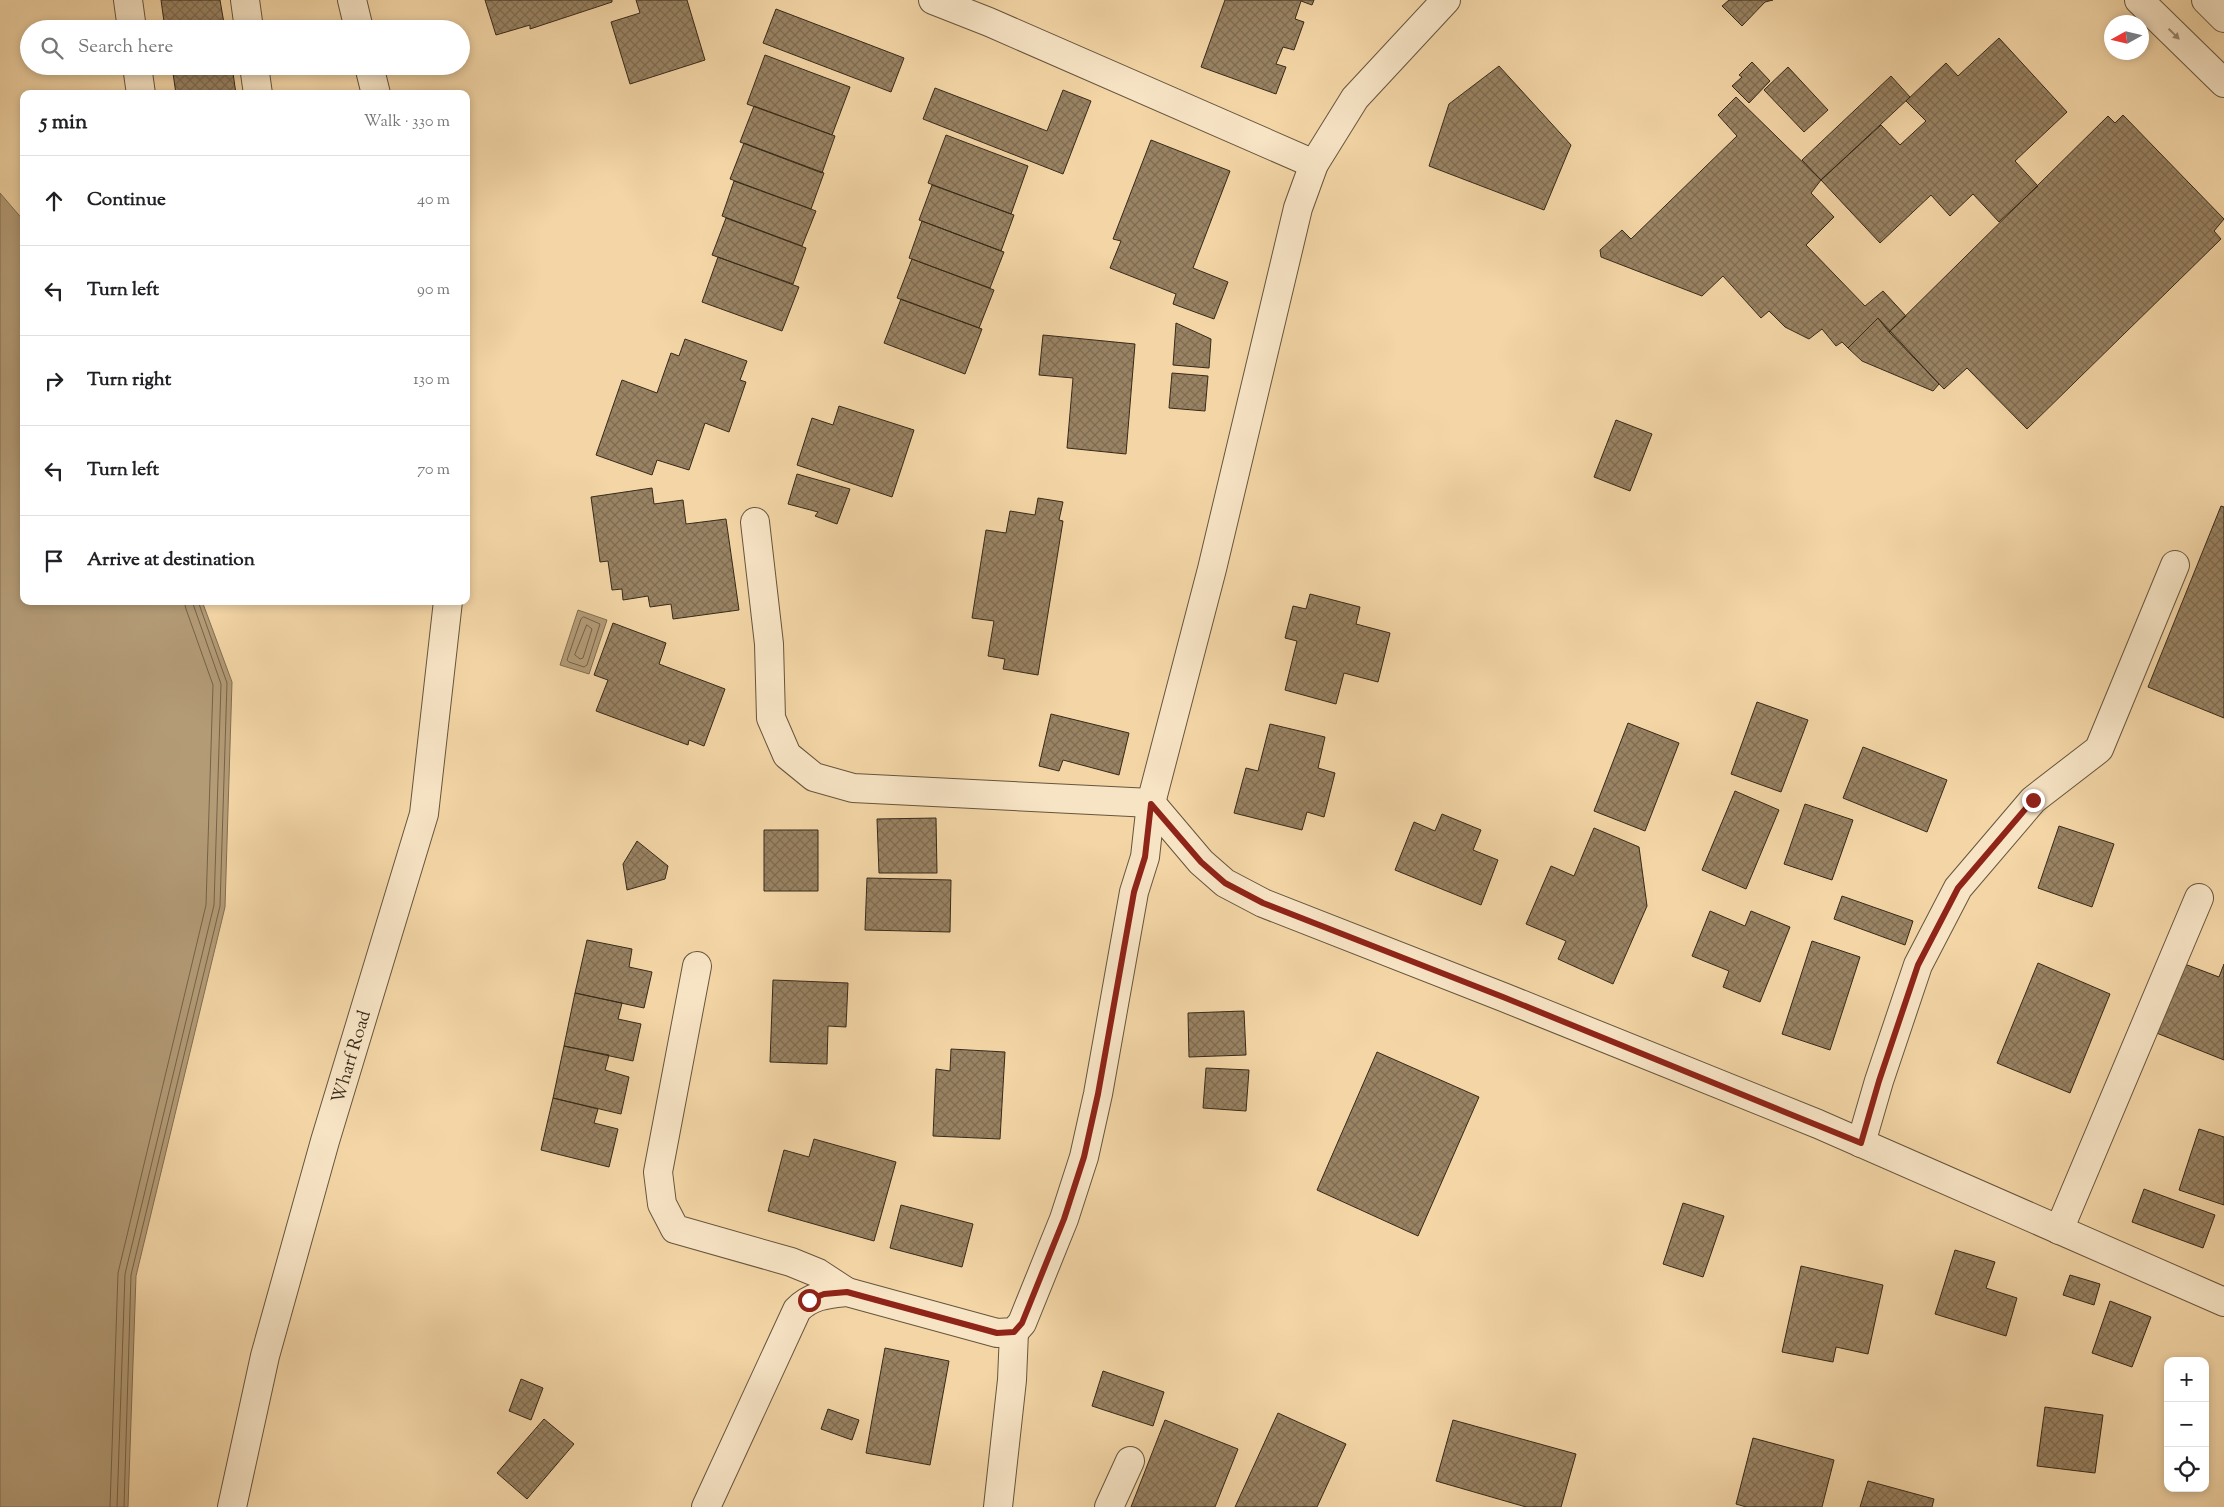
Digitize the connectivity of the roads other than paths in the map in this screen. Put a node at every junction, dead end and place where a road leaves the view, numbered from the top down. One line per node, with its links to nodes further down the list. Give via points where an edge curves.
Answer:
1 (128, 0): 9 (street)
2 (245, 0): 10 (street)
3 (352, 0): 11 (street)
4 (933, 0): 19 (street)
5 (1446, 0): 19 (street, via 1355,98)
6 (2139, 0): 15 (street, one-way to 15)
7 (2206, 0): 8 (street)
8 (2224, 18)
9 (131, 20)
10 (248, 20)
11 (358, 20)
12 (138, 75): 16 (street)
13 (255, 75): 17 (street)
14 (371, 75): 18 (street)
15 (2224, 83)
16 (140, 90)
17 (257, 90)
18 (375, 90)
19 (1314, 164): 23 (street, via 1298,208 1212,569)
20 (755, 522): 23 (street, via 768,644 771,718 787,755 814,777 853,788)
21 (2175, 565): 26 (street, via 2099,749 2033,800 1958,888 1918,965)
22 (448, 605): 32 (street, Wharf Road, via 424,814 306,1207 265,1356)
23 (1151, 804): 26 (street, via 1201,862 1225,883 1263,903); 30 (street, via 1145,857 1134,892 1084,1157 1064,1219 1028,1310)
24 (2199, 898): 27 (street)
25 (697, 966): 28 (street, via 658,1172 662,1204 675,1229 791,1262 818,1273)
26 (1861, 1143): 27 (street)
27 (2059, 1230): 29 (street)
28 (847, 1292): 30 (street, via 984,1330); 33 (street, via 816,1297 797,1310)
29 (2224, 1302)
30 (1014, 1332): 34 (street)
31 (1130, 1461): 35 (street)
32 (232, 1507)
33 (706, 1507)
34 (998, 1507)
35 (1109, 1507)

